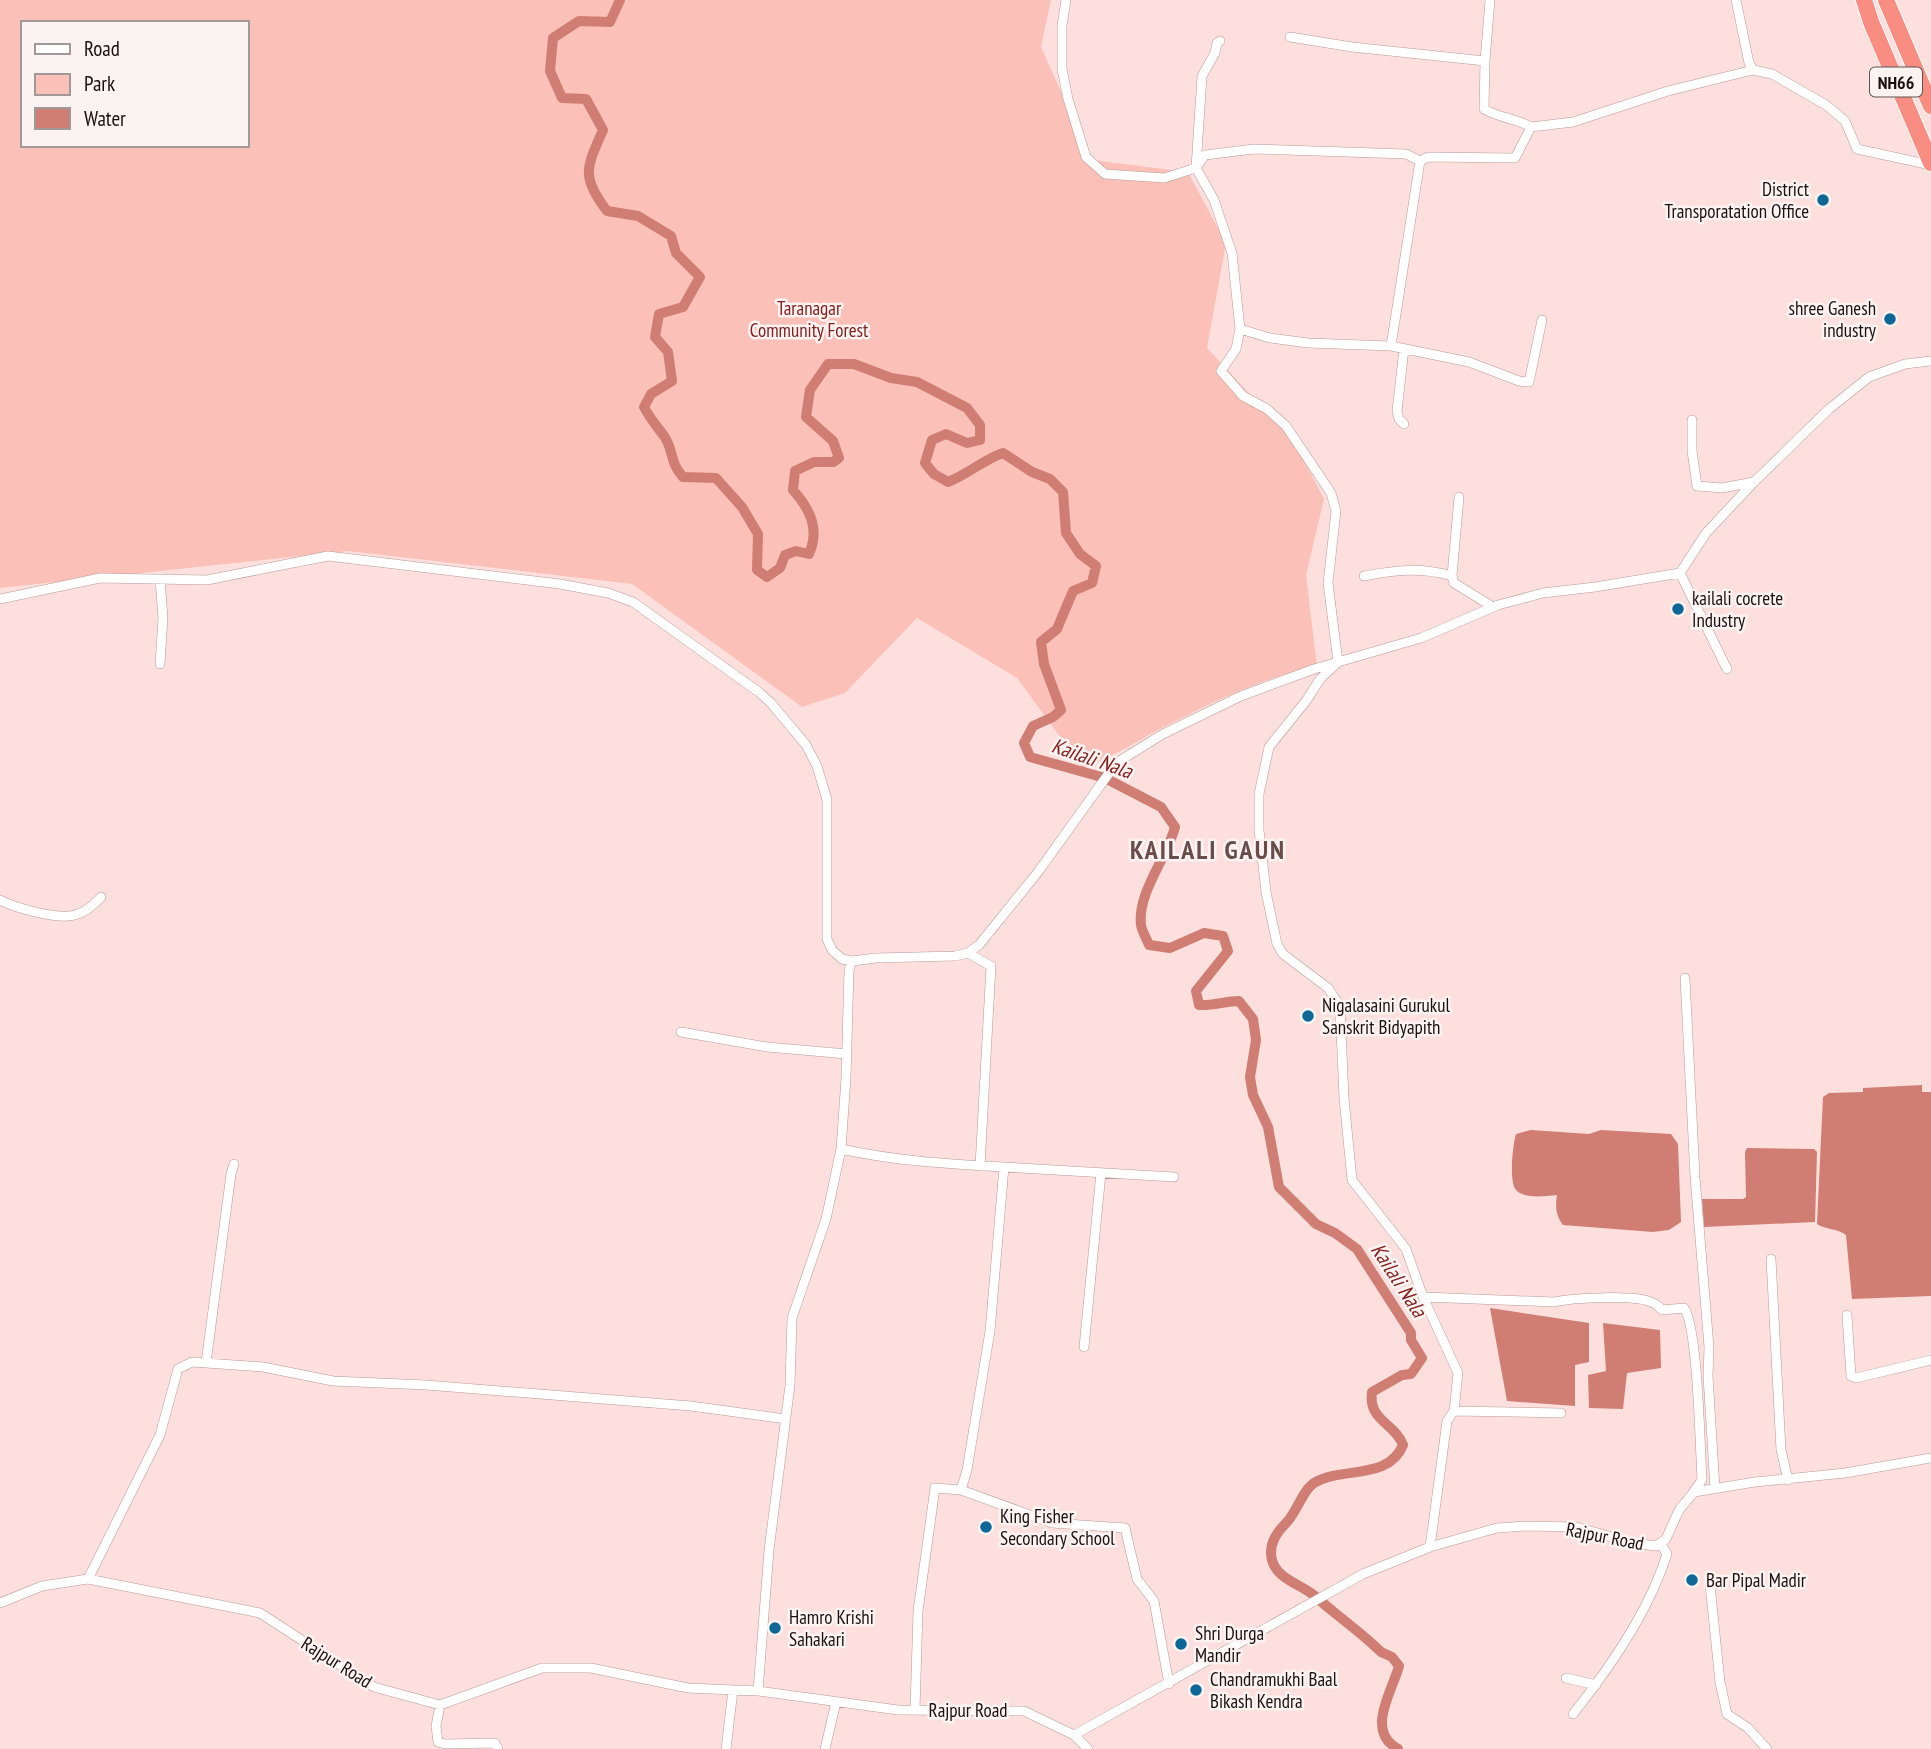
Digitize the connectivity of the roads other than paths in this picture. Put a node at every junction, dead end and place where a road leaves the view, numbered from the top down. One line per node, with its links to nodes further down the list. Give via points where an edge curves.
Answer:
1 (1066, 0): 14 (street, via 1062,69 1086,157 1105,174 1164,178)
2 (1490, 0): 8 (street)
3 (1736, 0): 9 (street)
4 (1864, 0): 13 (highway, NH66)
5 (1886, 0): 10 (highway, NH66)
6 (1290, 37): 8 (street)
7 (1220, 41): 14 (street, via 1202,76)
8 (1485, 61): 11 (street, via 1483,108)
9 (1753, 69): 11 (street, via 1573,122); 13 (street, via 1772,74 1826,105 1845,121 1857,149)
10 (1931, 106)
11 (1531, 127): 12 (street, via 1515,158)
12 (1420, 160): 14 (street, via 1406,154 1254,149 1205,155); 17 (street)
13 (1931, 164)
14 (1196, 168): 16 (street, via 1214,200 1232,253)
15 (1542, 320): 18 (street, via 1529,382 1469,362)
16 (1240, 329): 17 (street, via 1308,343); 30 (street, via 1236,349 1221,371 1243,396 1286,426 1331,493 1336,512 1328,583)
17 (1391, 346): 18 (street)
18 (1404, 349): 21 (street, via 1397,411)
19 (1931, 361): 22 (street, via 1905,364 1869,377)
20 (1692, 420): 22 (street, via 1697,485 1722,488)
21 (1404, 424)
22 (1754, 482): 24 (street, via 1706,533)
23 (1459, 497): 26 (street)
24 (1680, 573): 29 (street, via 1543,593); 32 (street)
25 (1364, 576): 26 (street, via 1428,569)
26 (1452, 576): 29 (street, via 1454,583)
27 (160, 579): 28 (street, via 100,578); 31 (street); 36 (street, via 207,580 328,556 560,584 633,602 760,693 806,745 827,800 827,939 842,959)
28 (0, 599)
29 (1493, 607): 30 (street, via 1421,638)
30 (1338, 662): 35 (street, via 1241,696 1121,760 1038,872); 47 (street, via 1269,747 1259,794 1266,892 1283,954 1328,988 1340,1006 1352,1180 1406,1249)
31 (159, 664)
32 (1727, 669)
33 (102, 897): 34 (street, via 91,909 71,917 12,907)
34 (0, 900)
35 (968, 953): 36 (street); 42 (street, via 991,966)
36 (852, 961): 39 (street)
37 (1685, 978): 58 (street)
38 (681, 1032): 39 (street, via 767,1047)
39 (847, 1054): 40 (street)
40 (841, 1149): 42 (street, via 914,1162); 54 (street, via 826,1219 792,1318)
41 (234, 1164): 51 (street)
42 (980, 1166): 43 (street)
43 (1004, 1167): 44 (street); 57 (street, via 990,1331)
44 (1101, 1172): 45 (street); 49 (street)
45 (1174, 1177)
46 (1771, 1259): 56 (street, via 1782,1450)
47 (1423, 1297): 52 (street, via 1458,1373); 59 (street, Rajpur Road, via 1554,1302 1623,1299 1652,1301 1662,1310 1684,1308 1690,1316 1702,1480)
48 (1847, 1315): 50 (street, via 1851,1376)
49 (1083, 1347)
50 (1931, 1360)
51 (206, 1363): 54 (street, via 263,1367 332,1381 691,1406); 62 (street, via 192,1362 178,1369 159,1435)
52 (1454, 1411): 53 (street); 61 (street, via 1447,1421)
53 (1561, 1413)
54 (786, 1419): 69 (street)
55 (1931, 1458): 56 (street)
56 (1788, 1480): 58 (street)
57 (961, 1489): 66 (street, via 1052,1523 1125,1528 1137,1578 1154,1601); 72 (street, via 935,1488 918,1611)
58 (1715, 1489): 59 (street, via 1694,1492)
59 (1689, 1498): 60 (street, Rajpur Road)
60 (1660, 1543): 61 (street, Rajpur Road, via 1633,1543 1576,1527 1527,1526 1497,1528); 67 (street, via 1667,1554 1661,1572)
61 (1430, 1547): 66 (street, Rajpur Road, via 1363,1574)
62 (88, 1579): 64 (street, Rajpur Road, via 42,1586); 71 (street, Rajpur Road, via 260,1613 374,1687)
63 (1710, 1584): 79 (street, via 1727,1714)
64 (0, 1603)
65 (1566, 1678): 67 (street)
66 (1169, 1684): 74 (street, Rajpur Road)
67 (1596, 1685): 73 (street)
68 (733, 1690): 69 (street, Rajpur Road); 71 (street, Rajpur Road, via 688,1688 591,1668 542,1668); 76 (street)
69 (758, 1691): 70 (street, Rajpur Road)
70 (836, 1702): 72 (street, Rajpur Road); 77 (street)
71 (440, 1705): 75 (street, via 438,1742 495,1743)
72 (915, 1710): 74 (street, Rajpur Road, via 1024,1711)
73 (1573, 1714)
74 (1074, 1735): 78 (street)
75 (498, 1749)
76 (726, 1749)
77 (825, 1749)
78 (1088, 1749)
79 (1767, 1749)

